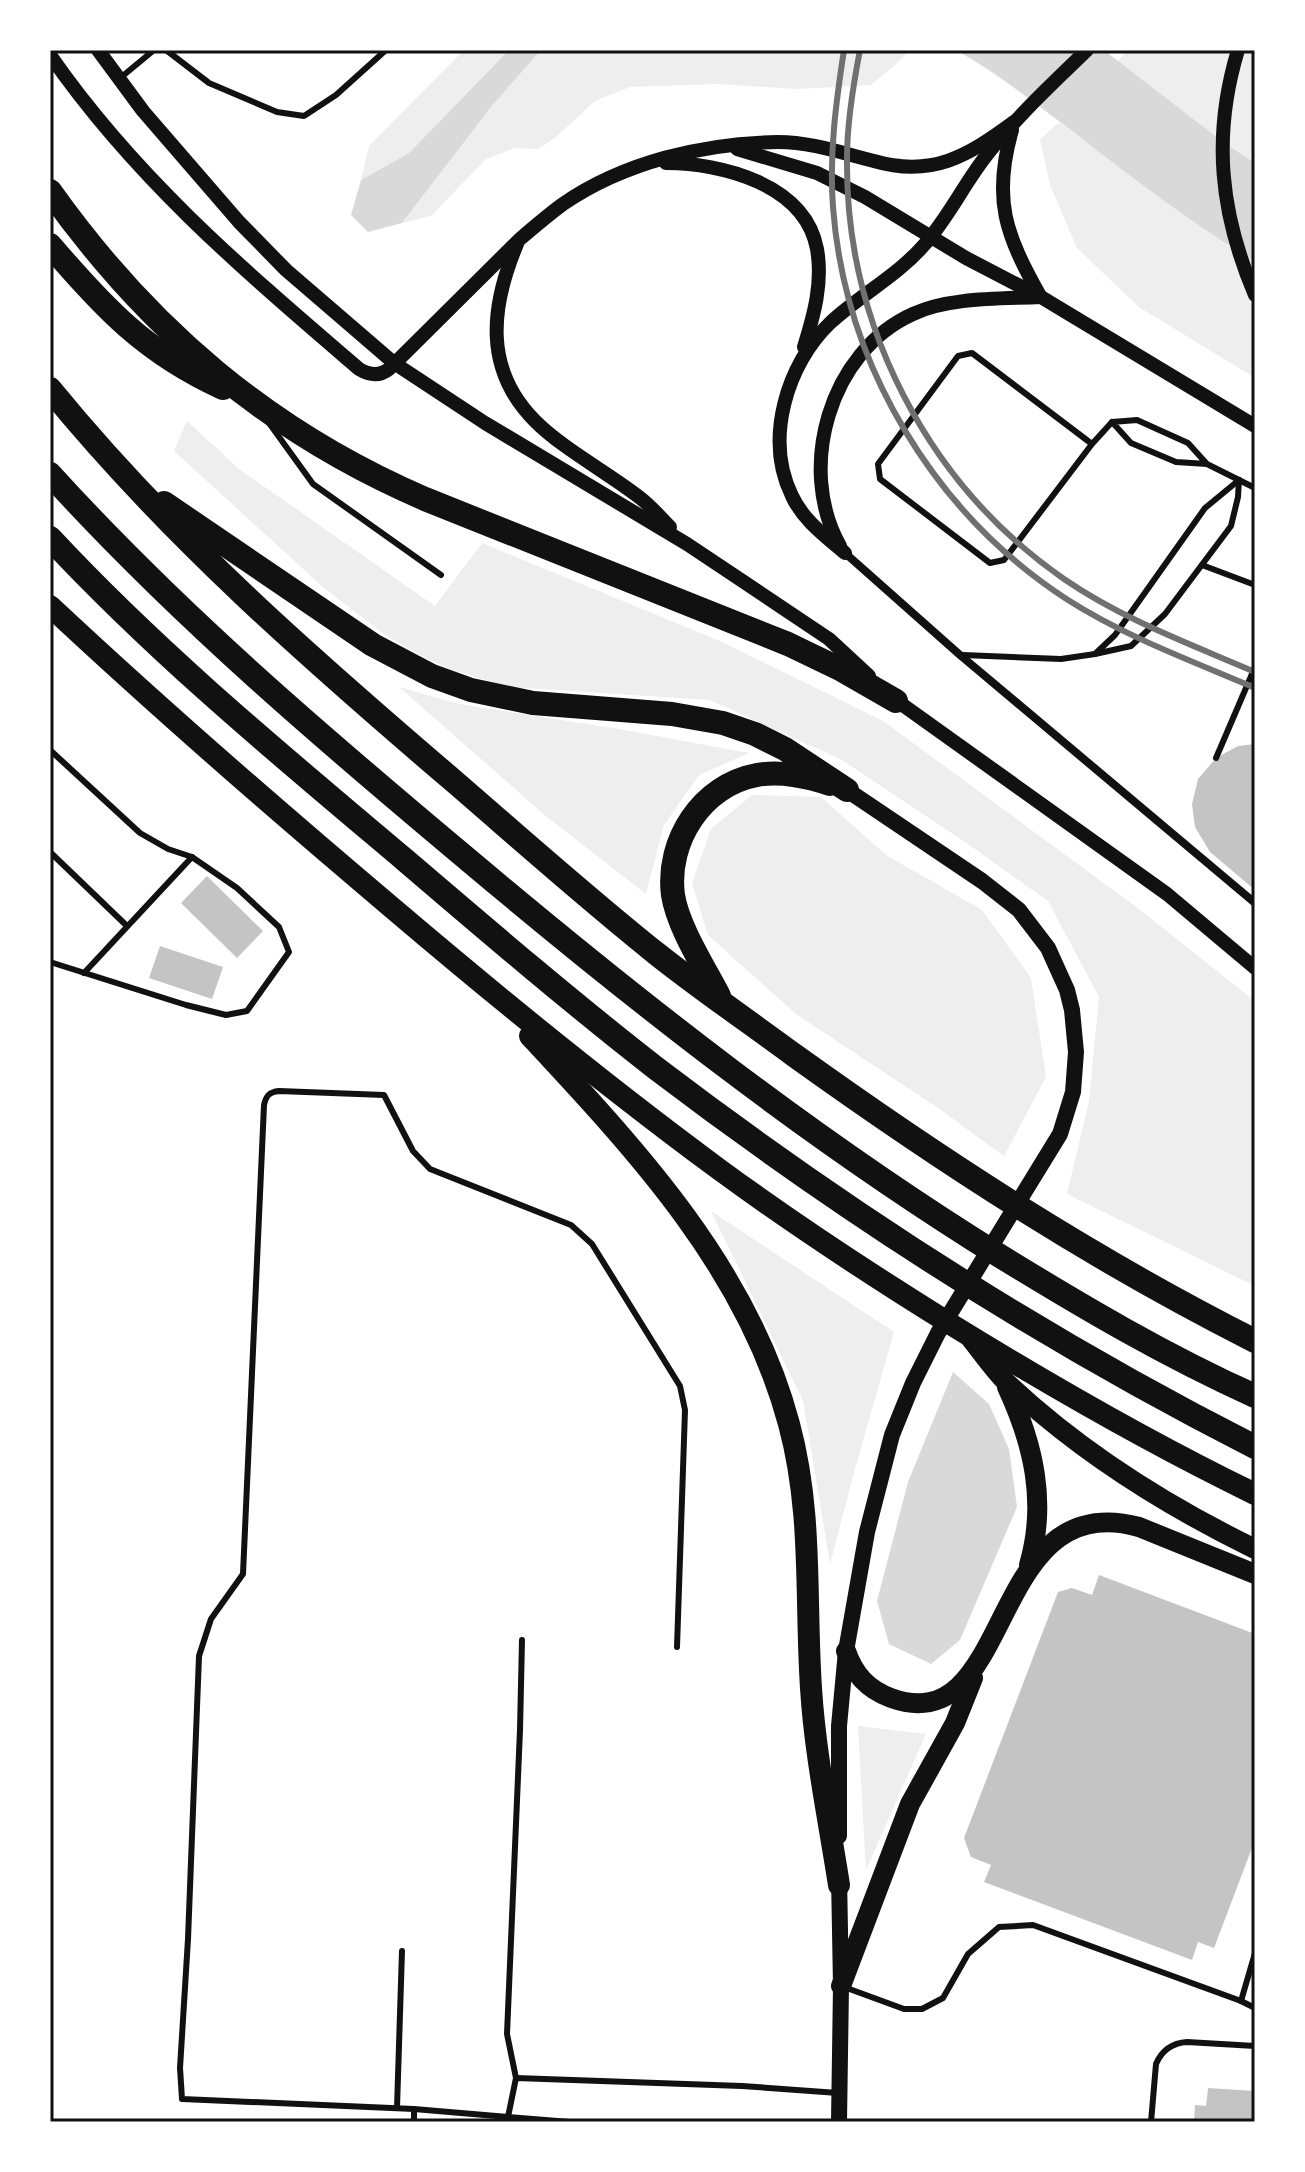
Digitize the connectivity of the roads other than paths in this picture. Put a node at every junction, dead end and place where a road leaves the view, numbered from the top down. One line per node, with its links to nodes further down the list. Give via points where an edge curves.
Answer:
1 (98, 50): 8 (street)
2 (154, 50): 8 (lane)
3 (166, 50): 4 (lane, via 209,83 277,112 304,116)
4 (386, 50)
5 (1087, 50): 9 (street)
6 (1238, 50): 16 (street, via 1224,131 1224,185 1234,242)
7 (50, 55): 18 (street, via 126,154 240,266 359,369 384,374)
8 (119, 79): 18 (street, via 270,254)
9 (1014, 122): 10 (street, via 963,156 909,168 797,144); 13 (street); 17 (street, via 1003,176 1005,220)
10 (728, 147): 11 (street); 13 (street, via 834,181)
11 (650, 163): 14 (street, via 584,192); 19 (street, via 707,166 743,176 778,193 802,215 817,245 819,280)
12 (50, 191): 21 (highway, via 147,309)
13 (932, 236): 17 (street); 19 (street, via 902,267 831,322)
14 (520, 239): 18 (street); 31 (street, via 506,273 496,324 498,357 510,387 537,423 641,498)
15 (50, 245): 21 (highway, via 143,341 194,375)
16 (1255, 295)
17 (1041, 297): 23 (street); 32 (street, via 967,302 914,313 863,353 839,390 820,456 825,508)
18 (394, 363): 31 (street)
19 (799, 363): 32 (street, via 783,410 779,453 784,476 802,512)
20 (50, 389): 27 (highway)
21 (254, 403): 34 (lane, via 313,484); 40 (highway, via 389,484 788,644)
22 (1112, 422): 24 (lane); 25 (lane, via 1131,443 1176,462); 25 (lane, via 1137,420 1188,443)
23 (1255, 426)
24 (1092, 444): 24 (lane, via 1004,560 990,563 880,479 878,464 958,356 972,353)
25 (1207, 464): 28 (lane)
26 (50, 474): 56 (highway, via 140,569 251,673 670,1026 803,1125 970,1237 1102,1318)
27 (122, 474): 43 (highway, via 352,632 432,676 533,703 723,723 785,749); 52 (highway, via 344,688 655,953)
28 (1239, 480): 29 (lane); 33 (lane, via 1231,526); 37 (lane, via 1205,508 1115,635)
29 (1255, 488)
30 (50, 538): 57 (highway, via 226,708 658,1069 908,1248 1103,1366)
31 (687, 544): 40 (street, via 829,639)
32 (845, 553): 38 (street)
33 (1202, 565): 35 (lane); 37 (lane, via 1165,614 1131,646)
34 (441, 575)
35 (1255, 585)
36 (50, 606): 51 (highway, via 189,734)
37 (1095, 654): 38 (lane, via 1061,659)
38 (960, 655): 46 (street)
39 (1255, 667): 42 (lane)
40 (896, 701): 49 (street, via 1167,894)
41 (50, 750): 45 (lane, via 140,833)
42 (1216, 758)
43 (847, 790): 52 (highway, via 804,777 757,775 721,790 689,823 673,864 675,907); 65 (main road, via 1002,895 1034,927 1067,990 1076,1072 1060,1134 925,1357 892,1435 862,1556)
44 (50, 852): 47 (lane)
45 (192, 857): 47 (lane); 50 (lane, via 237,888 279,927 289,952 247,1011 226,1015)
46 (1255, 903)
47 (127, 926): 50 (lane)
48 (50, 962): 50 (lane)
49 (1255, 968)
50 (84, 973)
51 (477, 980): 53 (highway, via 721,1171); 66 (highway, via 653,1172 713,1257 761,1346 799,1470 808,1552 814,1721)
52 (722, 1003): 54 (highway, via 999,1196)
53 (967, 1335): 55 (main road); 58 (highway, via 1100,1414)
54 (1255, 1341)
55 (1004, 1380): 59 (main road, via 1108,1465); 60 (main road, via 1028,1438 1037,1480 1038,1520)
56 (1255, 1396)
57 (1255, 1447)
58 (1255, 1494)
59 (1255, 1549)
60 (1026, 1573): 61 (main road, via 1059,1536 1106,1521 1139,1527); 64 (main road)
61 (1255, 1574)
62 (522, 1640): 73 (lane, via 507,2034)
63 (677, 1647): 75 (lane, via 685,1410 680,1386 592,1244 571,1225 430,1169 413,1151 384,1095 271,1092 264,1105 243,1574 211,1619 199,1656 182,2099)
64 (986, 1647): 65 (main road, via 958,1689 925,1702 890,1697 868,1685); 69 (main road, via 955,1723 910,1804)
65 (846, 1651): 66 (main road, via 838,1753)
66 (839, 1885): 69 (main road)
67 (402, 1951): 75 (lane)
68 (1255, 1953): 70 (lane)
69 (841, 1986): 70 (lane, via 904,2009 922,2009 943,1998 968,1954 999,1927 1033,1925); 74 (main road)
70 (1241, 2001): 71 (lane)
71 (1255, 2008)
72 (1255, 2046): 81 (lane, via 1170,2046 1156,2064)
73 (516, 2078): 74 (lane); 77 (lane)
74 (839, 2093): 80 (main road)
75 (397, 2108): 76 (lane)
76 (414, 2109): 77 (lane); 78 (lane)
77 (508, 2119): 79 (lane)
78 (414, 2122)
79 (570, 2122)
80 (839, 2122)
81 (1151, 2122)

